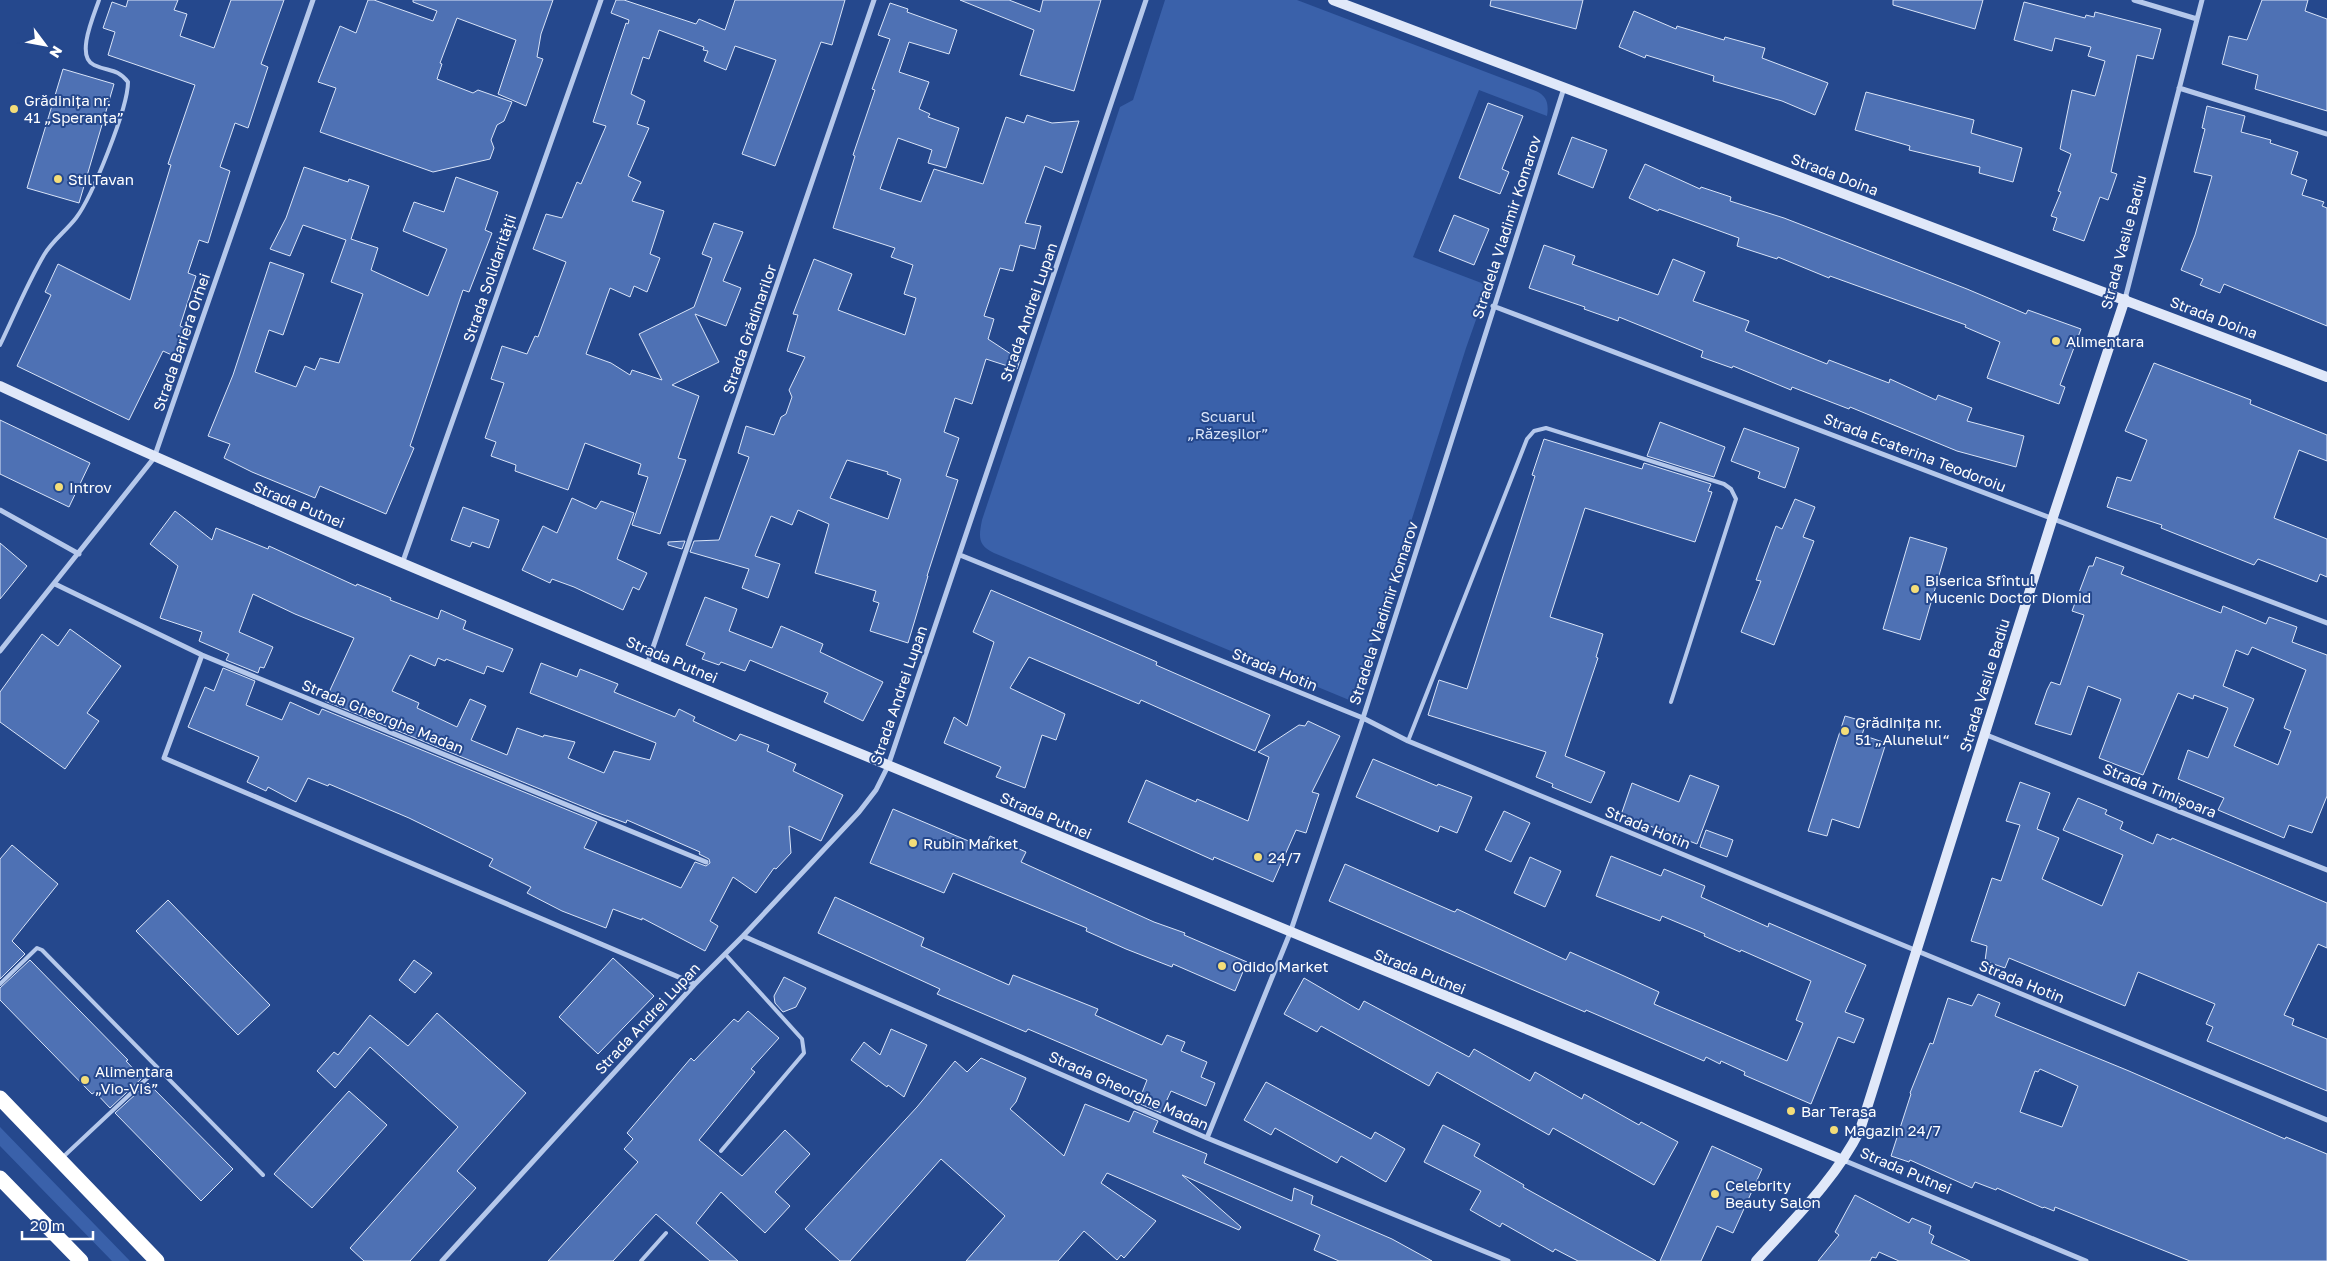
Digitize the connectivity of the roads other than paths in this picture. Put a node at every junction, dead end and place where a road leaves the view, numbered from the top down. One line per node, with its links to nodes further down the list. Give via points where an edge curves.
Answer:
1 (99, 0): 15 (lane, via 85,49 86,58 93,65 114,70 123,76 128,82 125,102 87,201 44,256)
2 (313, 0): 18 (street, Strada Bariera Orhei)
3 (601, 0): 23 (street, Strada Solidarității)
4 (874, 0): 28 (street, Strada Grădinarilor)
5 (1146, 0): 22 (street, Strada Andrei Lupan)
6 (1333, 0): 10 (street, Strada Doina)
7 (2134, 0): 9 (street)
8 (2202, 0): 9 (street, Strada Vasile Badiu)
9 (2197, 19): 11 (street, Strada Vasile Badiu)
10 (1564, 88): 13 (street, Strada Doina); 14 (street, Stradela Vladimir Komarov)
11 (2179, 88): 12 (street); 13 (street, Strada Vasile Badiu)
12 (2327, 134)
13 (2125, 299): 16 (street, Strada Doina); 20 (street, Strada Vasile Badiu)
14 (1493, 306): 20 (street, Strada Ecaterina Teodoroiu); 30 (street, Stradela Vladimir Komarov)
15 (0, 345)
16 (2327, 377)
17 (0, 386): 18 (street, Strada Putnei)
18 (154, 458): 21 (street, Strada Bariera Orhei); 23 (street, Strada Putnei)
19 (0, 510): 21 (street)
20 (2052, 517): 25 (street, Strada Ecaterina Teodoroiu); 31 (street, Strada Vasile Badiu)
21 (79, 554): 24 (street, Strada Bariera Orhei)
22 (960, 555): 30 (street, Strada Hotin); 33 (street, Strada Andrei Lupan)
23 (402, 564): 28 (street, Strada Putnei)
24 (55, 584): 26 (street, Strada Bariera Orhei); 27 (street, Strada Gheorghe Madan)
25 (2327, 623)
26 (0, 651)
27 (202, 655): 34 (street, Strada Gheorghe Madan); 41 (street, via 164,758)
28 (647, 665): 33 (street, Strada Putnei)
29 (1671, 702): 32 (lane, via 1736,499 1724,484 1546,428 1534,431 1527,440)
30 (1363, 718): 32 (street, Strada Hotin); 36 (street, Stradela Vladimir Komarov)
31 (1984, 734): 35 (street, Strada Timișoara); 38 (street, Strada Vasile Badiu)
32 (1408, 742): 38 (street, Strada Hotin)
33 (888, 766): 36 (street, Strada Putnei); 37 (street, Strada Andrei Lupan, via 876,790 859,812)
34 (706, 862)
35 (2327, 870)
36 (1290, 933): 45 (street, Stradela Vladimir Komarov); 48 (street, Strada Putnei)
37 (743, 936): 39 (street, Strada Andrei Lupan); 45 (street, Strada Gheorghe Madan)
38 (1917, 951): 44 (street, Strada Hotin); 48 (street, Strada Vasile Badiu, via 1860,1130)
39 (725, 954): 41 (street, Strada Andrei Lupan); 46 (lane, via 802,1039 804,1053)
40 (0, 984): 42 (lane, via 36,948 40,949)
41 (695, 984): 54 (street, Strada Andrei Lupan)
42 (158, 1068): 47 (lane); 49 (lane)
43 (0, 1098): 47 (highway)
44 (2327, 1120)
45 (1208, 1138): 56 (street, Strada Gheorghe Madan)
46 (721, 1151)
47 (60, 1160): 53 (highway)
48 (1843, 1160): 57 (street, Strada Vasile Badiu); 58 (street, Strada Putnei)
49 (263, 1175)
50 (0, 1178): 52 (highway)
51 (666, 1233): 55 (lane)
52 (80, 1261)
53 (157, 1261)
54 (442, 1261)
55 (641, 1261)
56 (1508, 1261)
57 (1756, 1261)
58 (2086, 1261)

